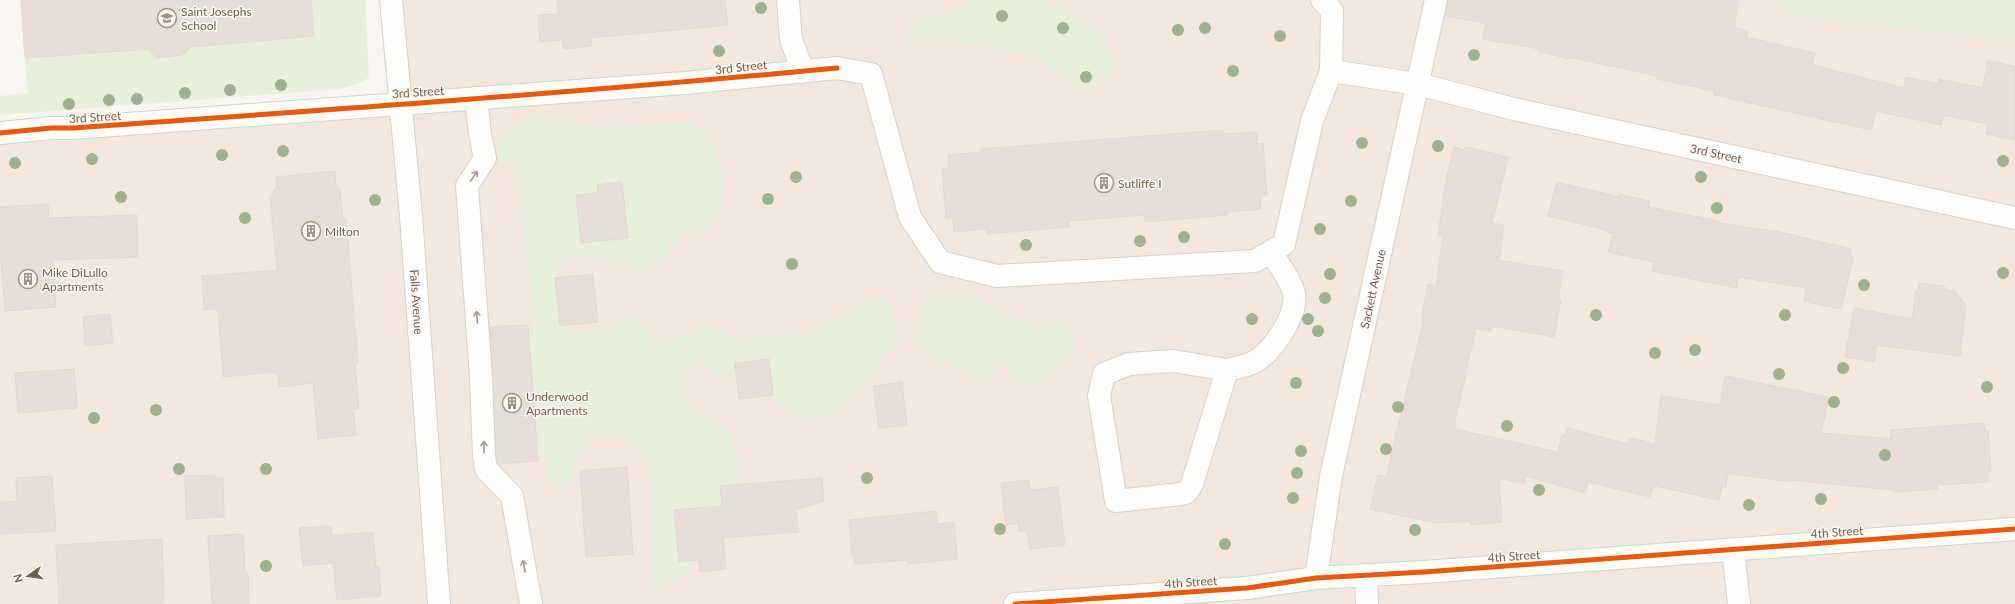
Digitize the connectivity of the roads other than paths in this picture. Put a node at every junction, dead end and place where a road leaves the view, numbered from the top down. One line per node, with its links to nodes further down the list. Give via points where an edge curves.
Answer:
1 (391, 0): 9 (street, Falls Avenue)
2 (788, 0): 5 (street, via 791,40)
3 (1322, 0): 6 (street, via 1332,12)
4 (1436, 0): 7 (street, Sackett Avenue)
5 (803, 71): 8 (street, 3rd Street, via 685,83); 12 (street, 3rd Street, via 837,68 871,74 910,217 940,262 997,276 1255,261)
6 (1331, 71): 7 (street, 3rd Street); 12 (street, via 1312,121 1284,244)
7 (1418, 84): 11 (street, 3rd Street, via 1514,109); 17 (street, Sackett Avenue, via 1331,476)
8 (476, 98): 9 (street, 3rd Street); 20 (street, one-way to 8, via 512,496 486,469 484,456 467,186 485,158)
9 (400, 103): 10 (street, 3rd Street); 19 (street, Falls Avenue, via 411,216)
10 (0, 133)
11 (2015, 218)
12 (1270, 252): 13 (street, via 1294,293 1291,317 1276,343 1254,362)
13 (1227, 370): 13 (street, via 1192,484 1187,492 1116,501 1099,396 1104,374 1129,364 1173,361)
14 (2015, 529): 15 (street, 4th Street)
15 (1733, 550): 16 (street, 4th Street); 23 (street)
16 (1366, 576): 17 (street, 4th Street); 22 (street)
17 (1316, 578): 18 (street, 4th Street)
18 (1248, 596): 21 (street, 4th Street)
19 (439, 604)
20 (531, 604)
21 (1015, 604)
22 (1367, 604)
23 (1739, 604)

